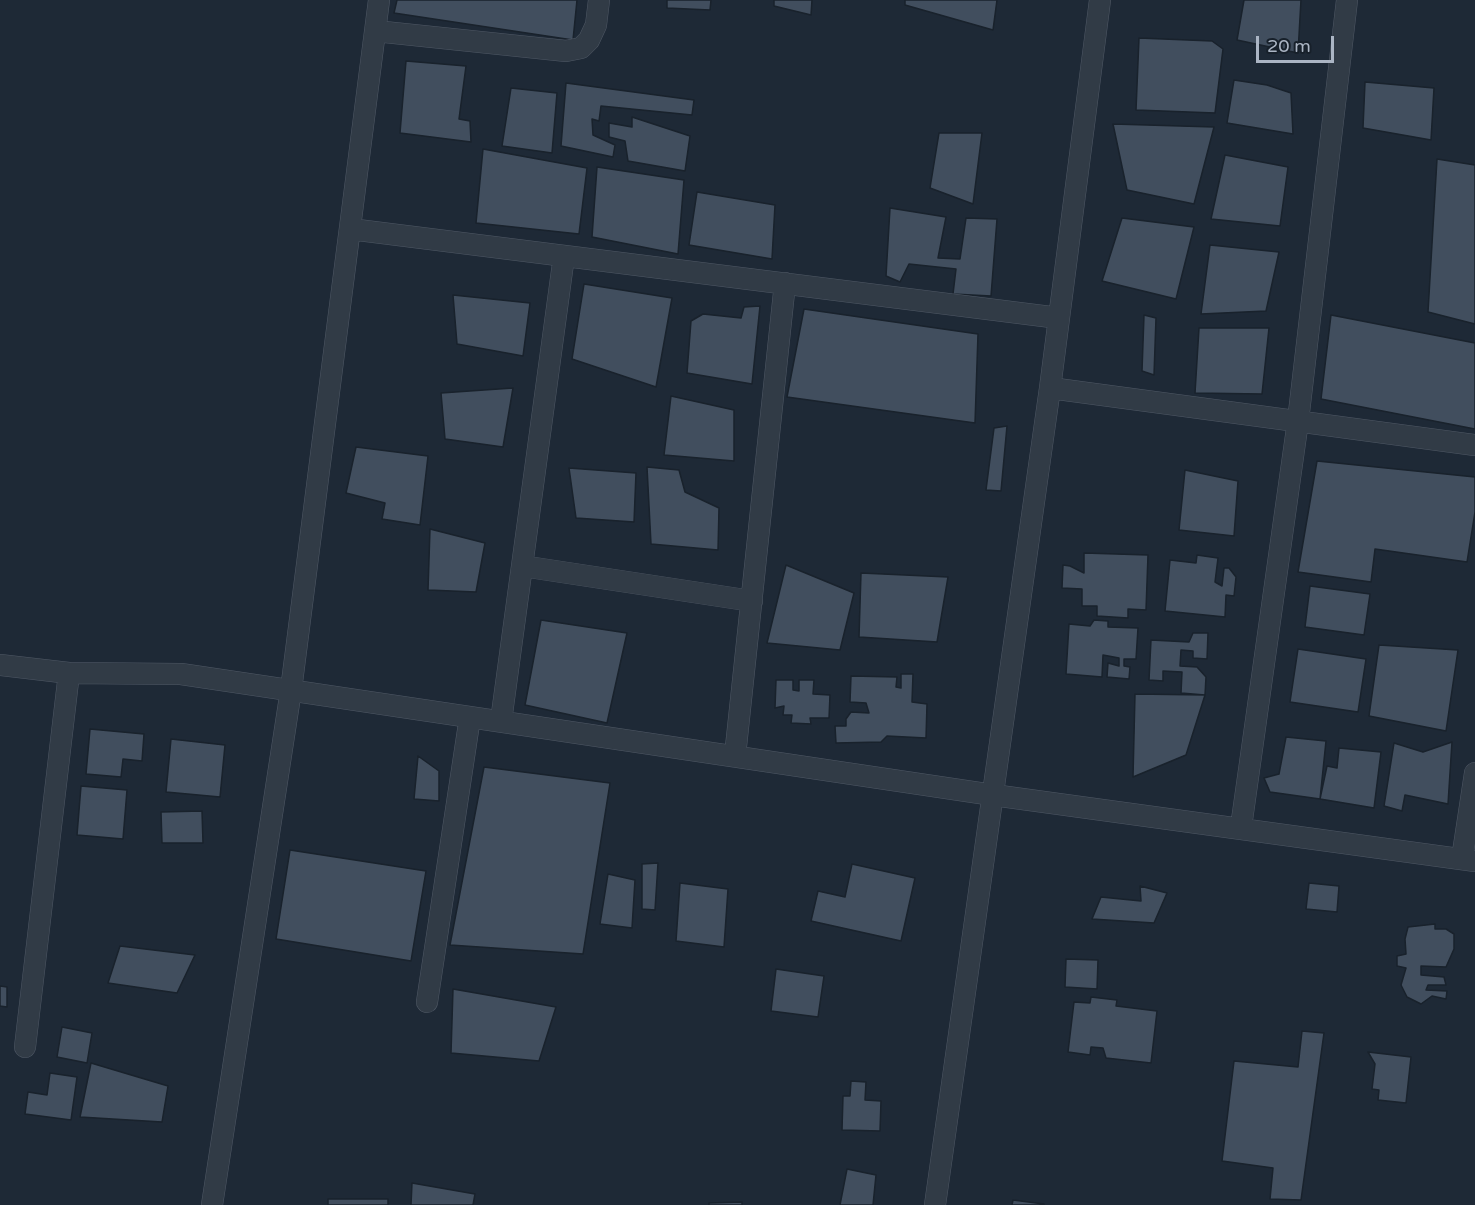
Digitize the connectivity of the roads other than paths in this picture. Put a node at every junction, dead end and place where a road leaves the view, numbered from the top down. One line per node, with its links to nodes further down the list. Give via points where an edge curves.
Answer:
1 (379, 0): 5 (street)
2 (599, 0): 5 (street, via 596,25 589,39 580,48 566,51)
3 (1100, 0): 9 (street)
4 (1347, 0): 11 (street)
5 (375, 31): 6 (street)
6 (351, 229): 7 (street); 17 (street)
7 (564, 256): 8 (street); 13 (street)
8 (785, 284): 9 (street); 14 (street)
9 (1059, 318): 10 (street)
10 (1050, 388): 11 (street); 22 (street)
11 (1298, 421): 12 (street); 23 (street)
12 (1475, 445)
13 (522, 566): 14 (street); 19 (street)
14 (752, 601): 20 (street)
15 (0, 665): 16 (street)
16 (69, 673): 17 (street, via 181,674); 26 (street)
17 (291, 690): 18 (street); 27 (street)
18 (470, 717): 19 (street); 25 (street)
19 (501, 721): 20 (street)
20 (735, 756): 22 (street)
21 (1475, 773): 24 (street)
22 (993, 795): 23 (street); 28 (street)
23 (1241, 827): 24 (street)
24 (1469, 860)
25 (427, 1002)
26 (25, 1047)
27 (212, 1205)
28 (936, 1205)

